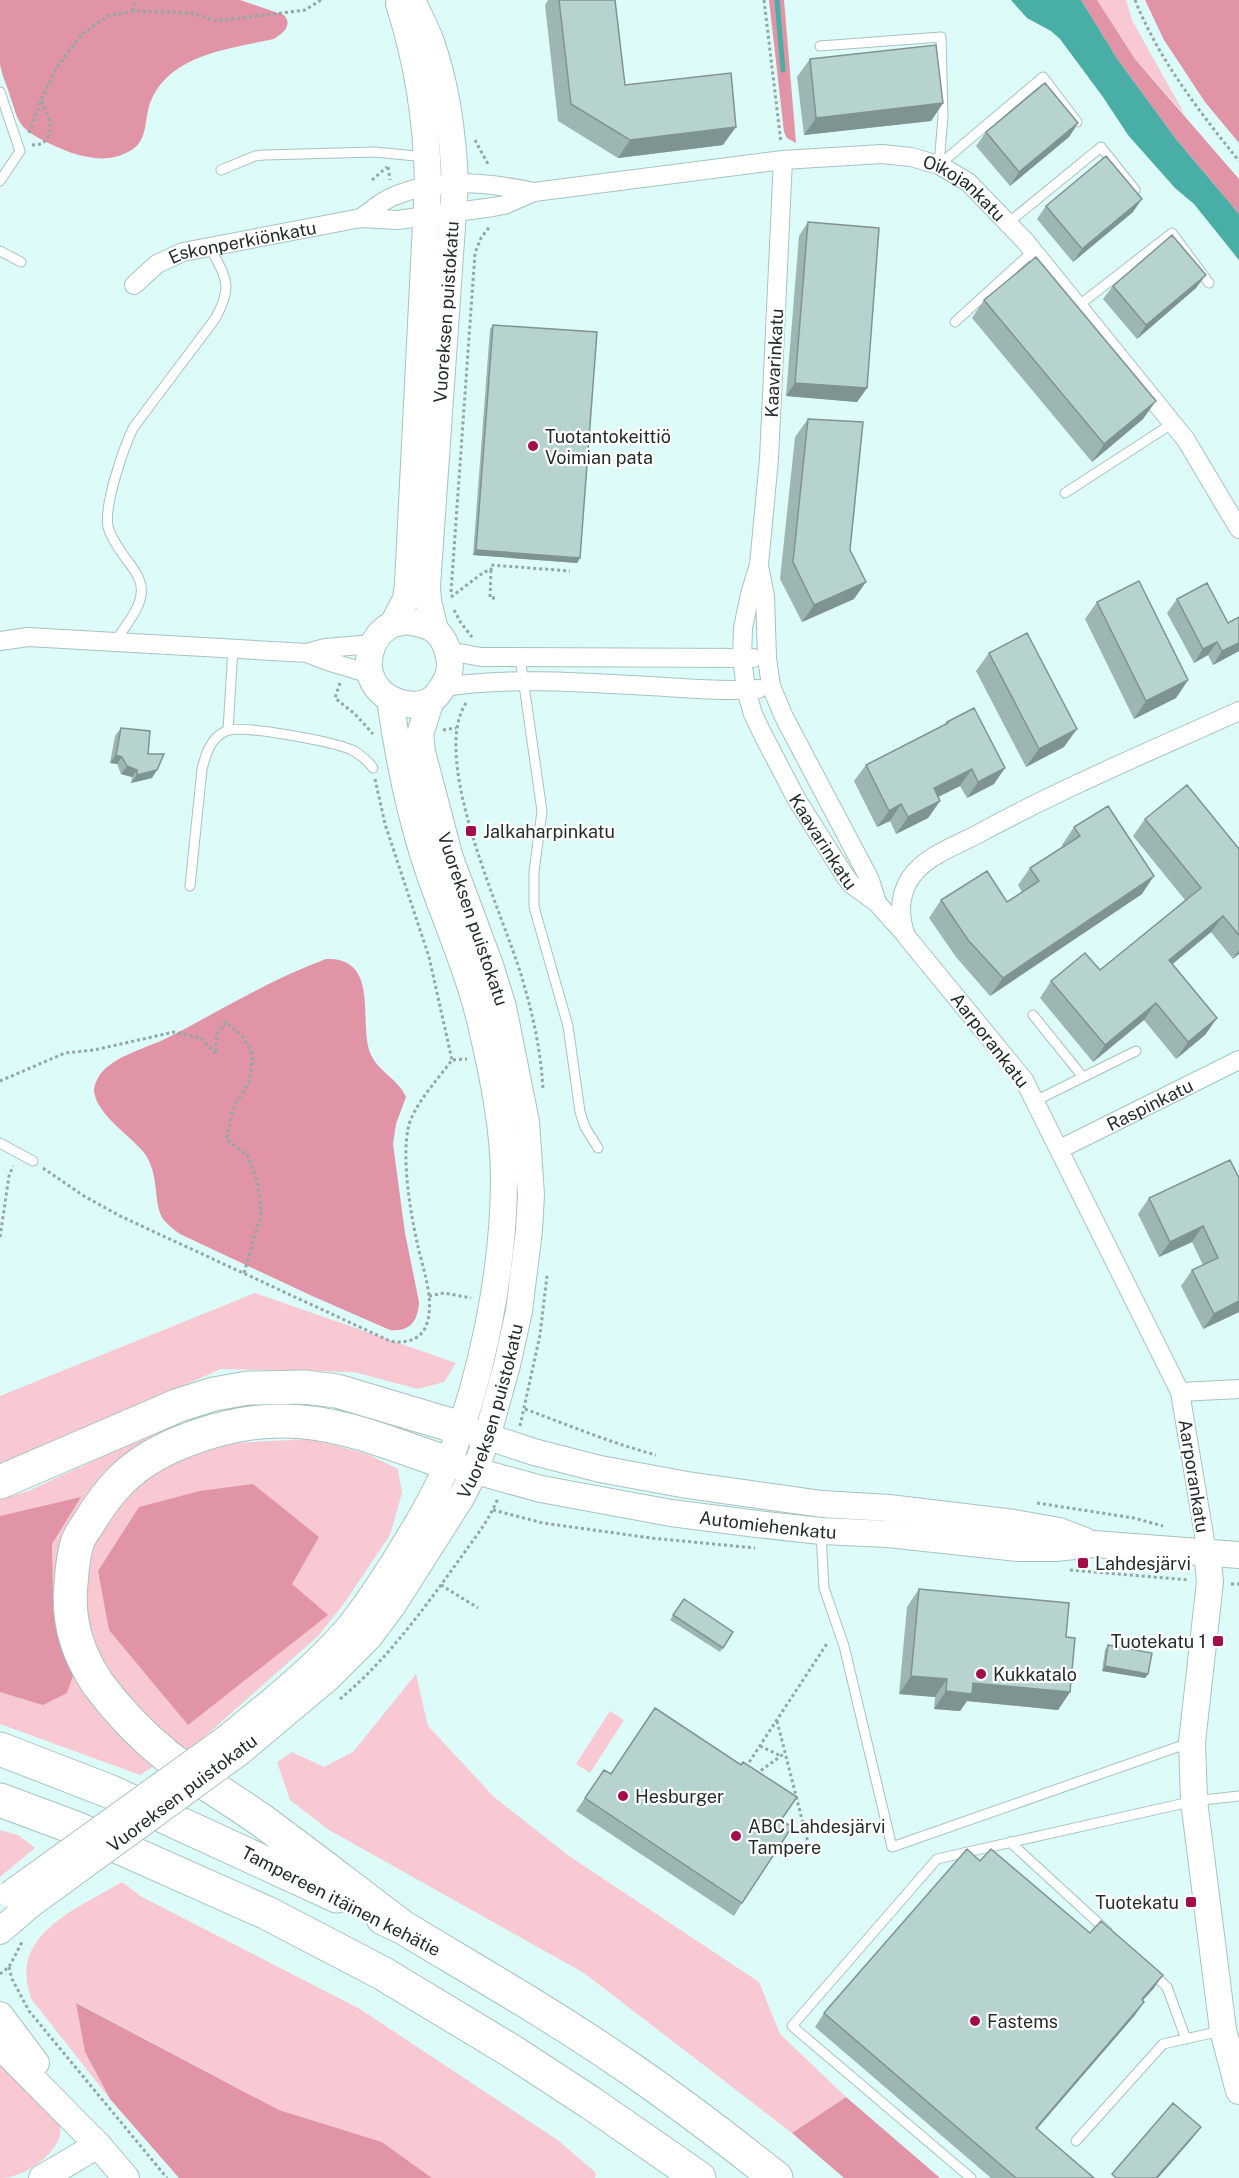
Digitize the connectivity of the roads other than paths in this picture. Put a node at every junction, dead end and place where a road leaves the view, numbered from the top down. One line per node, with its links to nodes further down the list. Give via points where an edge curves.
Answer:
1 (398, 0): 6 (main road, Vuoreksen puistokatu, via 419,82)
2 (412, 0): 11 (main road, Vuoreksen puistokatu, via 431,40 445,87)
3 (820, 46): 8 (lane, via 941,37 943,116)
4 (0, 92): 10 (lane, via 20,151)
5 (1077, 122): 8 (lane, via 1042,77)
6 (428, 157): 9 (lane, via 375,152 264,155); 12 (main road, Vuoreksen puistokatu)
7 (783, 160): 8 (street, Oikojankatu, via 882,154); 13 (street, Oikojankatu); 30 (street, Kaavarinkatu, via 770,459)
8 (939, 165): 18 (street, Oikojankatu, via 968,182)
9 (221, 170)
10 (0, 182)
11 (455, 183): 12 (street, Oikojankatu); 13 (street, Oikojankatu, via 496,184); 15 (main road, Vuoreksen puistokatu)
12 (428, 184): 16 (main road, Vuoreksen puistokatu); 17 (street, Eskonperkiönkatu, via 392,197)
13 (534, 192): 15 (street, Oikojankatu, via 500,206)
14 (1140, 197): 18 (lane, via 1101,147)
15 (453, 212): 16 (street, Oikojankatu); 33 (main road, Vuoreksen puistokatu, via 427,586)
16 (427, 216): 17 (street, Eskonperkiönkatu, via 397,220); 31 (main road, Vuoreksen puistokatu, via 408,584 406,599)
17 (361, 218): 19 (street, Eskonperkiönkatu)
18 (1008, 223): 21 (street, Oikojankatu)
19 (210, 246): 24 (street, Eskonperkiönkatu, via 164,259); 34 (lane, via 225,277 223,305 133,428 109,504 112,538 141,588 139,604)
20 (0, 251): 22 (lane)
21 (1033, 251): 25 (street, Oikojankatu); 26 (lane)
22 (21, 262)
23 (1209, 283): 25 (lane, via 1172,233)
24 (134, 285)
25 (1078, 306): 27 (street, Oikojankatu)
26 (955, 322)
27 (1173, 423): 28 (lane); 29 (street, Oikojankatu, via 1197,455)
28 (1065, 493)
29 (1239, 529)
30 (759, 565): 39 (street, Kaavarinkatu, via 746,617); 40 (street, Kaavarinkatu, via 765,596)
31 (393, 624): 33 (main road, via 421,624); 35 (main road)
32 (0, 641): 34 (street, via 28,637)
33 (441, 641): 38 (street, via 481,657); 45 (main road, via 450,663 449,675)
34 (115, 642): 36 (street)
35 (373, 644): 37 (street); 41 (main road, via 368,660)
36 (233, 648): 37 (street); 48 (lane)
37 (307, 653): 41 (street)
38 (520, 657): 39 (street); 42 (lane)
39 (742, 658): 40 (street); 44 (street, Kaavarinkatu)
40 (767, 658): 43 (street, Kaavarinkatu)
41 (370, 674): 46 (main road, via 378,690)
42 (522, 682): 44 (street); 45 (street, via 478,682); 59 (lane, via 542,811 534,907 568,1026 580,1112)
43 (771, 687): 44 (street); 51 (street, Kaavarinkatu, via 870,880)
44 (746, 690): 51 (street, Kaavarinkatu, via 753,714 797,800 851,884)
45 (437, 694): 46 (main road, via 416,704); 64 (main road, Vuoreksen puistokatu, via 420,734 422,752 450,858 503,1007 518,1072 529,1153 530,1230 519,1311 507,1365)
46 (390, 699): 64 (main road, Vuoreksen puistokatu, via 423,854 479,1017 503,1154 501,1237 481,1357)
47 (1239, 711): 52 (street, via 1024,809 929,860 905,889 901,917)
48 (228, 730): 49 (lane, via 265,732 337,745 362,756); 50 (lane, via 206,752)
49 (373, 768)
50 (190, 886)
51 (877, 903): 52 (street, Kaavarinkatu)
52 (906, 936): 57 (street, Aarporankatu, via 1024,1080)
53 (1033, 1015): 56 (lane)
54 (1136, 1051): 56 (lane)
55 (1239, 1060): 60 (street, Raspinkatu)
56 (1083, 1077): 57 (lane)
57 (1035, 1101): 60 (street, Aarporankatu)
58 (0, 1143): 61 (lane)
59 (598, 1148)
60 (1060, 1149): 63 (street, Aarporankatu)
61 (33, 1161)
62 (1239, 1389): 63 (street)
63 (1180, 1392): 68 (street, Aarporankatu)
64 (474, 1432): 65 (main road, Vuoreksen puistokatu); 66 (highway, via 337,1391 248,1388 179,1405); 67 (main road, Automiehenkatu, via 600,1469)
65 (462, 1467): 67 (main road, Automiehenkatu, via 541,1489 671,1513); 76 (main road, Vuoreksen puistokatu, bridge, via 461,1498 399,1596 369,1636 328,1678); 77 (highway, via 338,1428 293,1421 262,1422 200,1435 175,1444 121,1480 97,1508 78,1541 72,1570 72,1631 98,1682 137,1729 168,1757 261,1820)
66 (0, 1482)
67 (822, 1517): 68 (main road, Automiehenkatu, via 889,1509 1014,1523 1059,1532 1094,1545); 70 (lane, via 824,1588 841,1636 892,1846)
68 (1207, 1553): 69 (main road, Automiehenkatu); 70 (main road, via 1210,1582)
69 (1239, 1555)
70 (1192, 1742): 74 (main road)
71 (0, 1749): 77 (highway, Tampereen itäinen kehätie, via 111,1792)
72 (1239, 1796): 74 (lane)
73 (1, 1800): 91 (highway, via 78,1829 256,1908 382,1973 513,2052)
74 (1194, 1801): 75 (lane); 82 (main road)
75 (1010, 1842): 79 (lane); 93 (lane, via 937,1859 792,2026)
76 (13, 1900): 78 (main road, Vuoreksen puistokatu)
77 (404, 1928): 92 (highway, Tampereen itäinen kehätie, via 621,2062)
78 (0, 1931)
79 (1114, 1939)
80 (1141, 1963): 83 (lane, via 1167,1987)
81 (0, 2015): 88 (main road)
82 (1223, 2030): 83 (lane); 85 (main road)
83 (1186, 2039): 87 (lane, via 1163,2044)
84 (0, 2046): 88 (main road)
85 (1234, 2057): 86 (main road)
86 (1239, 2091)
87 (1076, 2141)
88 (98, 2145): 89 (main road); 90 (main road)
89 (42, 2178)
90 (126, 2178)
91 (699, 2178)
92 (776, 2178)
93 (971, 2178)

